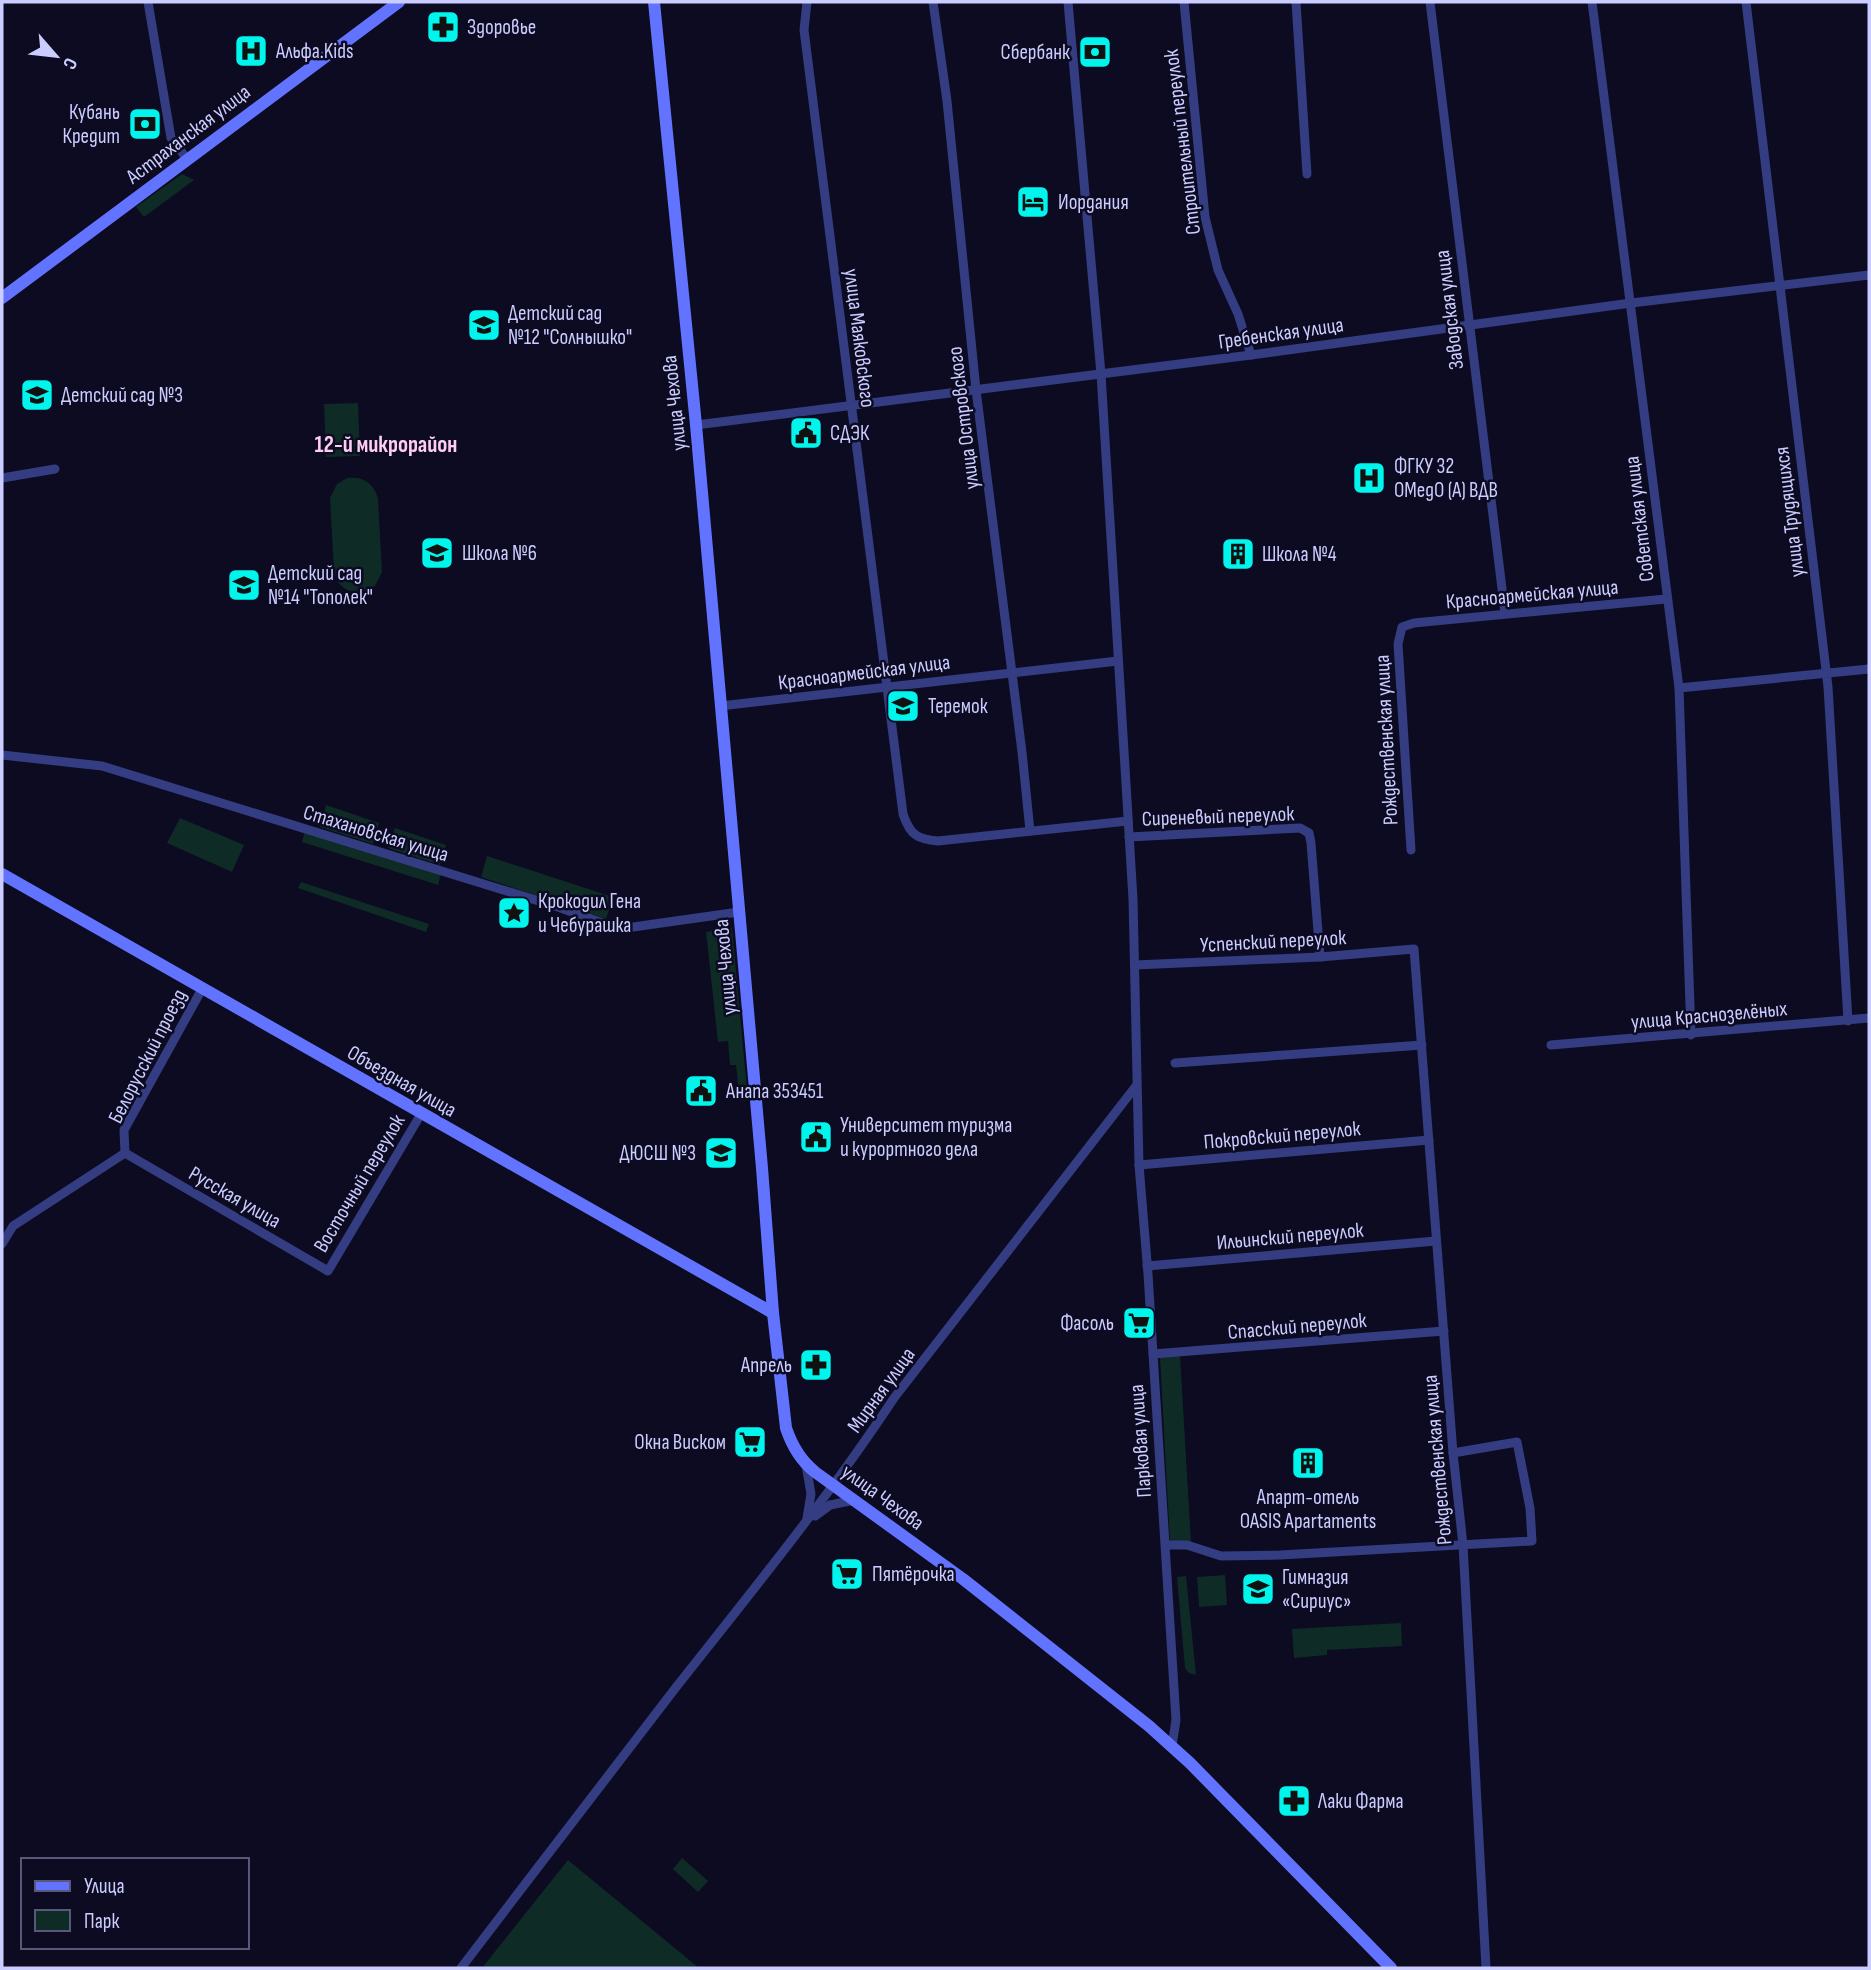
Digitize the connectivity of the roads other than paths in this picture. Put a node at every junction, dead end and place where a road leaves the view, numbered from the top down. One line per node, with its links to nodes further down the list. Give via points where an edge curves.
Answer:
1 (148, 2): 12 (street, via 171,138)
2 (399, 2): 12 (street, Астраханская улица)
3 (654, 2): 23 (street, улица Чехова)
4 (807, 2): 22 (street, улица Маяковского, via 804,30)
5 (933, 2): 21 (street, улица Островского)
6 (1068, 2): 20 (street, Парковая улица)
7 (1184, 2): 19 (street, Строительный переулок, via 1205,217 1218,270)
8 (1296, 2): 13 (street)
9 (1430, 2): 18 (street, Заводская улица)
10 (1592, 2): 17 (street, Советская улица)
11 (1746, 2): 15 (street, улица Трудящихся)
12 (187, 159): 16 (street, Астраханская улица)
13 (1307, 174)
14 (1869, 275): 15 (street, Гребенская улица)
15 (1780, 286): 17 (street, Гребенская улица); 32 (street, улица Трудящихся)
16 (2, 299)
17 (1631, 303): 18 (street, Гребенская улица); 26 (street, Советская улица)
18 (1469, 326): 19 (street, Гребенская улица); 27 (street, Заводская улица)
19 (1251, 355): 20 (street, Гребенская улица)
20 (1101, 374): 21 (street, Гребенская улица); 29 (street, Парковая улица)
21 (976, 390): 22 (street, Гребенская улица); 31 (street, улица Островского)
22 (851, 405): 23 (street, Гребенская улица); 33 (street, улица Маяковского)
23 (696, 425): 35 (street, улица Чехова)
24 (55, 469): 25 (street)
25 (2, 478)
26 (1666, 599): 27 (street, Красноармейская улица); 34 (street, Советская улица)
27 (1505, 613): 28 (street, Красноармейская улица)
28 (1402, 627): 41 (street, Рождественская улица, via 1398,644)
29 (1118, 661): 31 (street, Красноармейская улица); 37 (street, Парковая улица)
30 (1869, 669): 32 (street)
31 (1012, 671): 33 (street, Красноармейская улица); 38 (street, улица Островского)
32 (1826, 674): 34 (street); 49 (street, улица Трудящихся)
33 (886, 688): 35 (street, Красноармейская улица); 40 (street, улица Маяковского, via 902,814 907,827)
34 (1679, 688): 50 (street, Советская улица)
35 (720, 706): 43 (street, улица Чехова)
36 (2, 755): 43 (street, Стахановская улица, via 102,766 619,929)
37 (1128, 821): 38 (street, Сиреневый переулок); 39 (street, Парковая улица)
38 (1030, 831): 40 (street, Сиреневый переулок)
39 (1129, 837): 45 (street, Сиреневый переулок, via 1300,828 1309,833); 46 (street, Парковая улица)
40 (920, 839)
41 (1411, 850)
42 (5, 879): 47 (street, Объездная улица)
43 (739, 912): 63 (street, улица Чехова)
44 (1414, 950): 45 (street, Успенский переулок); 51 (street, Рождественская улица)
45 (1320, 957): 46 (street, Успенский переулок)
46 (1135, 965): 54 (street, Парковая улица)
47 (202, 989): 55 (street, Объездная улица); 57 (street, Белорусский проезд, via 124,1130)
48 (1869, 1018): 49 (street, улица Краснозелёных)
49 (1848, 1021): 50 (street, улица Краснозелёных)
50 (1691, 1035): 52 (street, улица Краснозелёных)
51 (1422, 1045): 53 (street); 56 (street, Рождественская улица)
52 (1551, 1045)
53 (1175, 1063)
54 (1137, 1086): 58 (street, Парковая улица); 68 (street, Мирная улица, via 894,1398)
55 (421, 1114): 62 (street, Восточный переулок); 63 (street, Объездная улица)
56 (1429, 1140): 58 (street, Покровский переулок); 59 (street, Рождественская улица)
57 (125, 1153): 60 (street, Белорусский проезд, via 13,1226); 62 (street, Русская улица)
58 (1139, 1165): 61 (street, Парковая улица)
59 (1436, 1241): 61 (street, Ильинский переулок); 64 (street, Рождественская улица)
60 (2, 1244)
61 (1147, 1266): 65 (street, Парковая улица)
62 (328, 1271)
63 (773, 1313): 67 (street, улица Чехова, via 786,1428)
64 (1444, 1331): 65 (street, Спасский переулок); 66 (street, Рождественская улица)
65 (1153, 1354): 71 (street, Парковая улица)
66 (1453, 1453): 72 (street, Рождественская улица); 72 (street, via 1517,1442 1530,1508 1532,1541)
67 (807, 1465): 68 (street, улица Чехова); 70 (street, via 811,1494)
68 (833, 1485): 69 (street, улица Чехова); 70 (street, Мирная улица)
69 (855, 1500): 70 (street, via 830,1505); 73 (street, улица Чехова, via 963,1578)
70 (806, 1523): 74 (street, Мирная улица)
71 (1166, 1545): 72 (street, via 1187,1545 1221,1556); 73 (street, Парковая улица, via 1176,1720)
72 (1463, 1545): 76 (street, Рождественская улица)
73 (1172, 1746): 75 (street)
74 (461, 1968)
75 (1391, 1968)
76 (1486, 1968)

